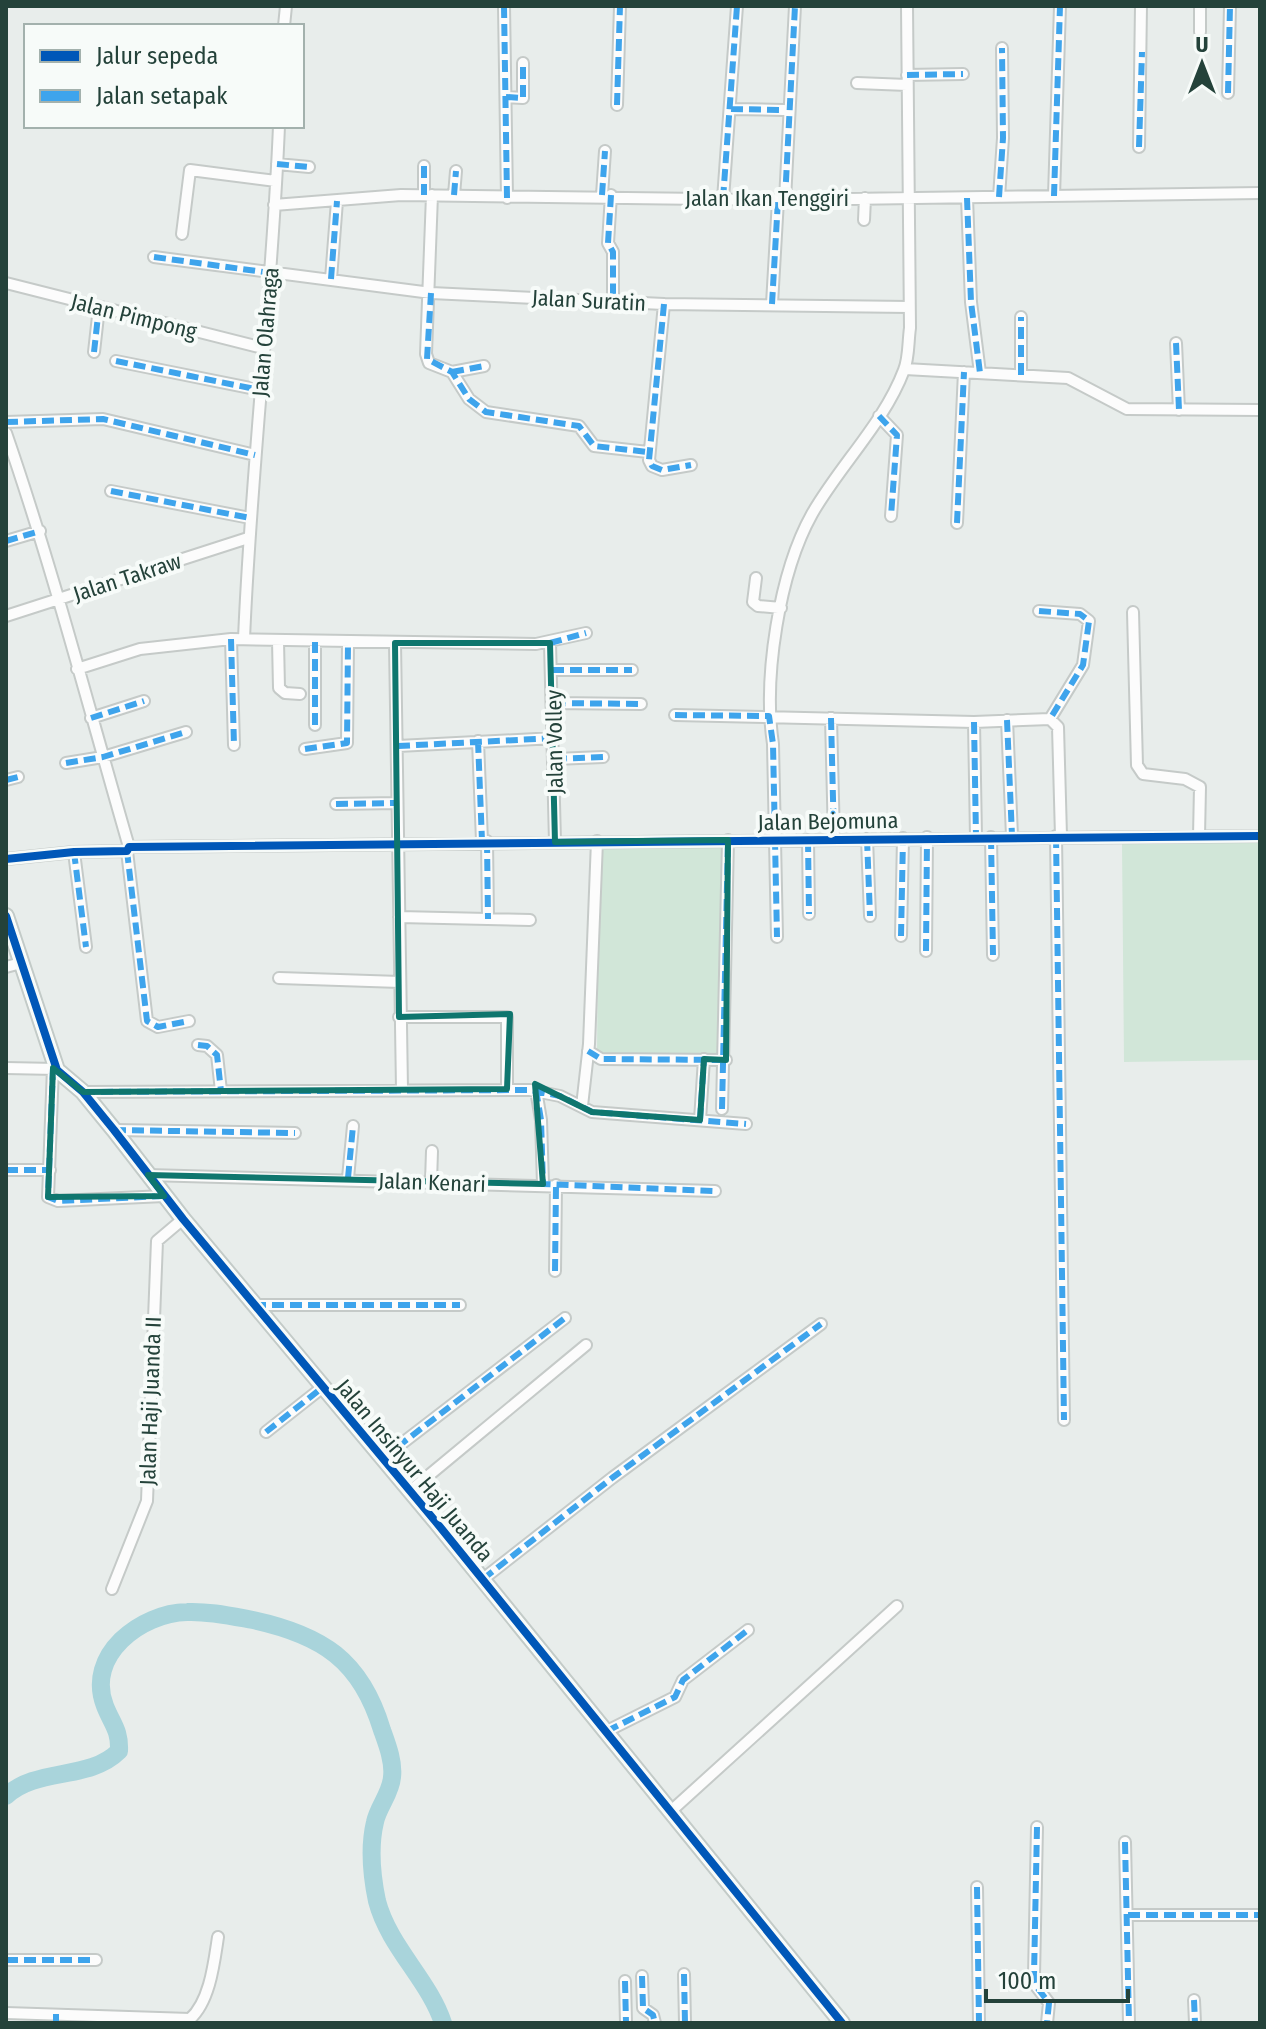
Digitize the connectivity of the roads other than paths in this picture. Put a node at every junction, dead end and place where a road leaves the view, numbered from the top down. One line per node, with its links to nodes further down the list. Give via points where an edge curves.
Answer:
1 (504, 6): 17 (street)
2 (620, 6): 18 (street)
3 (737, 6): 19 (street)
4 (795, 6): 40 (street)
5 (907, 6): 14 (street)
6 (1060, 6): 33 (street)
7 (1141, 6): 22 (street)
8 (1200, 6): 10 (street)
9 (1230, 6): 16 (street)
10 (1200, 32)
11 (1002, 48): 34 (street)
12 (523, 63): 17 (street, via 523,98)
13 (963, 74): 14 (street)
14 (907, 80): 15 (street); 37 (street)
15 (857, 83)
16 (1228, 93)
17 (506, 97): 35 (street)
18 (617, 105)
19 (731, 109): 20 (street); 39 (street)
20 (784, 110)
21 (279, 128): 24 (street, Jalan Olahraga)
22 (1139, 147)
23 (605, 151): 32 (street)
24 (277, 164): 26 (street); 28 (street, Jalan Olahraga)
25 (424, 166): 30 (street)
26 (309, 167)
27 (456, 171): 31 (street)
28 (276, 181): 42 (street, Jalan Olahraga); 44 (street, via 190,170)
29 (1260, 193): 33 (street, Jalan Ikan Tenggiri)
30 (428, 195): 31 (street, Jalan Ikan Tenggiri); 41 (street, Jalan Ikan Tenggiri); 49 (street)
31 (454, 195): 35 (street, Jalan Ikan Tenggiri)
32 (606, 195): 35 (street, Jalan Ikan Tenggiri); 39 (street, Jalan Ikan Tenggiri); 50 (street)
33 (1054, 196): 34 (street, Jalan Ikan Tenggiri)
34 (999, 197): 38 (street, Jalan Ikan Tenggiri)
35 (507, 198)
36 (865, 198): 37 (street, Jalan Ikan Tenggiri); 40 (street, Jalan Ikan Tenggiri); 43 (street)
37 (909, 198): 38 (street, Jalan Ikan Tenggiri); 54 (street)
38 (967, 198): 64 (street)
39 (723, 199): 40 (street, Jalan Ikan Tenggiri)
40 (782, 200): 52 (street)
41 (337, 201): 42 (street, Jalan Ikan Tenggiri); 47 (street)
42 (274, 205): 46 (street, Jalan Olahraga)
43 (864, 220)
44 (182, 234)
45 (154, 257): 46 (street)
46 (271, 273): 47 (street, Jalan Suratin); 57 (street, Jalan Olahraga)
47 (331, 279): 49 (street, Jalan Suratin)
48 (6, 283): 53 (street, Jalan Pimpong)
49 (431, 293): 50 (street, Jalan Suratin); 62 (street, via 427,359)
50 (613, 302): 51 (street, Jalan Suratin)
51 (664, 304): 52 (street, Jalan Suratin); 72 (street)
52 (772, 304): 54 (street, Jalan Suratin)
53 (99, 307): 57 (street, Jalan Pimpong); 58 (street)
54 (909, 307): 61 (street)
55 (1021, 317): 65 (street)
56 (1176, 343): 67 (street)
57 (263, 348): 66 (street, Jalan Olahraga)
58 (94, 352)
59 (116, 361): 66 (street)
60 (484, 366): 62 (street)
61 (905, 369): 63 (street); 69 (street)
62 (452, 372): 72 (street, via 469,399 486,412 579,426 594,446)
63 (964, 372): 64 (street); 78 (street)
64 (980, 373): 65 (street)
65 (1021, 375): 67 (street, via 1068,378 1127,409)
66 (260, 390): 73 (street, Jalan Olahraga)
67 (1179, 410): 68 (street)
68 (1260, 410)
69 (879, 416): 76 (street, via 897,435); 84 (street, via 812,514)
70 (6, 422): 73 (street, via 88,417)
71 (6, 433): 79 (street)
72 (648, 452): 74 (street, via 656,469)
73 (255, 455): 77 (street, Jalan Olahraga)
74 (691, 465)
75 (111, 491): 77 (street)
76 (891, 516)
77 (250, 518): 80 (street, Jalan Olahraga)
78 (957, 523)
79 (40, 531): 81 (street); 83 (street)
80 (248, 538): 83 (street, Jalan Takraw); 90 (street)
81 (6, 541)
82 (756, 578): 84 (street, via 753,602)
83 (56, 600): 87 (street, Jalan Takraw); 96 (street)
84 (781, 608): 104 (street)
85 (1039, 611): 107 (street, via 1080,614 1089,621 1083,665)
86 (1133, 612): 127 (street, via 1137,765 1143,774 1185,779 1200,787)
87 (6, 616)
88 (586, 633): 95 (street)
89 (231, 639): 90 (street); 96 (street, via 140,649); 114 (street)
90 (244, 639): 91 (street)
91 (278, 641): 92 (street); 99 (street, via 279,688)
92 (315, 642): 93 (street); 110 (street)
93 (348, 643): 94 (street); 116 (street, via 347,743)
94 (395, 643): 95 (street); 115 (street)
95 (550, 643): 97 (street, Jalan Volley)
96 (77, 669): 105 (street)
97 (552, 670): 98 (street); 101 (street, Jalan Volley)
98 (632, 670)
99 (300, 694)
100 (144, 701): 105 (street)
101 (554, 703): 102 (street); 112 (street, Jalan Volley)
102 (641, 704)
103 (675, 715): 104 (street)
104 (769, 716): 106 (street); 133 (street)
105 (91, 718): 117 (street)
106 (831, 718): 109 (street); 134 (street)
107 (1050, 719): 108 (street); 126 (street, via 1058,727)
108 (1007, 720): 109 (street); 125 (street)
109 (974, 722): 130 (street)
110 (315, 725)
111 (186, 732): 117 (street)
112 (555, 738): 113 (street); 119 (street, Jalan Volley)
113 (478, 741): 115 (street); 138 (street)
114 (234, 745)
115 (398, 746): 123 (street)
116 (305, 749)
117 (103, 757): 120 (street); 142 (street)
118 (603, 757): 119 (street)
119 (555, 759): 140 (street, Jalan Volley)
120 (66, 763)
121 (18, 777): 122 (street)
122 (6, 780)
123 (397, 803): 124 (street); 141 (street)
124 (336, 804)
125 (1012, 836): 126 (street, Jalan Bejomuna); 131 (street, Jalan Bejomuna)
126 (1059, 836): 127 (street, Jalan Bejomuna); 197 (street)
127 (1199, 836): 128 (street, Jalan Bejomuna)
128 (1260, 836)
129 (927, 837): 130 (street, Jalan Bejomuna); 132 (street, Jalan Bejomuna); 154 (street)
130 (976, 837): 131 (street, Jalan Bejomuna)
131 (991, 837): 155 (street)
132 (903, 838): 135 (street, Jalan Bejomuna); 151 (street)
133 (776, 839): 136 (street, Jalan Bejomuna); 137 (street, Jalan Bejomuna); 152 (street)
134 (834, 839): 135 (street, Jalan Bejomuna); 137 (street, Jalan Bejomuna)
135 (867, 839): 147 (street)
136 (728, 840): 139 (street, Jalan Bejomuna); 164 (street)
137 (808, 840): 145 (street)
138 (485, 841): 140 (street, Jalan Bejomuna); 141 (street, Jalan Bejomuna); 149 (street)
139 (597, 841): 140 (street, Jalan Bejomuna); 162 (street)
140 (555, 842)
141 (397, 843): 142 (street, Jalan Bejomuna); 148 (street)
142 (128, 849): 143 (street, Jalan Bejomuna); 160 (street, via 147,1021 158,1027)
143 (74, 852): 144 (street, Jalan Bejomuna); 153 (street)
144 (6, 859)
145 (809, 914)
146 (6, 916): 156 (street)
147 (870, 916)
148 (399, 917): 149 (street); 158 (street)
149 (488, 919): 150 (street)
150 (530, 920)
151 (901, 936)
152 (777, 937)
153 (86, 947)
154 (926, 951)
155 (993, 955)
156 (14, 965): 166 (street)
157 (279, 978): 158 (street)
158 (400, 982): 159 (street)
159 (399, 1017): 167 (street); 168 (street, via 507,1017)
160 (189, 1021)
161 (198, 1045): 170 (street, via 217,1055)
162 (588, 1051): 163 (street, via 601,1059); 172 (street)
163 (704, 1059): 164 (street); 174 (street)
164 (726, 1060): 173 (street)
165 (6, 1068): 166 (street)
166 (55, 1069): 171 (street, Jalan Insinyur Haji Juanda); 181 (street)
167 (402, 1089): 168 (street); 170 (street)
168 (507, 1089): 169 (street)
169 (536, 1090): 172 (street); 185 (street)
170 (221, 1091): 171 (street)
171 (83, 1092): 177 (street, Jalan Insinyur Haji Juanda)
172 (582, 1106): 174 (street, via 592,1112)
173 (722, 1109)
174 (700, 1120): 175 (street)
175 (746, 1124)
176 (353, 1126): 183 (street)
177 (114, 1130): 178 (street); 182 (street, Jalan Insinyur Haji Juanda)
178 (295, 1133)
179 (432, 1151): 184 (street)
180 (6, 1170): 181 (street)
181 (50, 1170): 188 (street, via 46,1192 52,1200)
182 (148, 1175): 183 (street, Jalan Kenari); 188 (street, Jalan Insinyur Haji Juanda)
183 (348, 1178): 184 (street, Jalan Kenari)
184 (431, 1182): 185 (street, Jalan Kenari)
185 (543, 1184): 186 (street, Jalan Kenari)
186 (556, 1185): 187 (street, Jalan Kenari); 190 (street)
187 (715, 1191)
188 (164, 1196): 189 (street, Jalan Insinyur Haji Juanda)
189 (183, 1219): 191 (street, Jalan Insinyur Haji Juanda); 202 (street, Jalan Haji Juanda II, via 157,1241 147,1501)
190 (555, 1271)
191 (254, 1305): 192 (street); 196 (street, Jalan Insinyur Haji Juanda)
192 (460, 1305)
193 (565, 1318): 199 (street)
194 (821, 1324): 201 (street)
195 (586, 1345): 200 (street)
196 (323, 1387): 198 (street); 199 (street, Jalan Insinyur Haji Juanda)
197 (1064, 1420)
198 (266, 1432)
199 (383, 1458): 200 (street, Jalan Insinyur Haji Juanda)
200 (410, 1491): 201 (street, Jalan Insinyur Haji Juanda)
201 (483, 1579): 205 (street, Jalan Insinyur Haji Juanda)
202 (112, 1589)
203 (897, 1606): 206 (street)
204 (748, 1630): 205 (street, via 683,1680 675,1697)
205 (607, 1731): 206 (street, Jalan Insinyur Haji Juanda)
206 (671, 1811): 224 (street, Jalan Insinyur Haji Juanda)
207 (1037, 1827): 226 (street, via 1034,1976 1049,2003)
208 (1125, 1842): 210 (street)
209 (977, 1887): 225 (street)
210 (1128, 1915): 211 (street); 227 (street)
211 (1260, 1915)
212 (218, 1937): 220 (street, via 209,1982 190,2019)
213 (6, 1960): 214 (street)
214 (96, 1960)
215 (684, 1974): 223 (street)
216 (642, 1976): 222 (street, via 643,2008)
217 (625, 1981): 221 (street)
218 (1194, 2000): 228 (street)
219 (6, 2013): 220 (street)
220 (56, 2019)
221 (626, 2023)
222 (655, 2023)
223 (685, 2023)
224 (842, 2023)
225 (979, 2023)
226 (1047, 2023)
227 (1129, 2023)
228 (1195, 2023)

